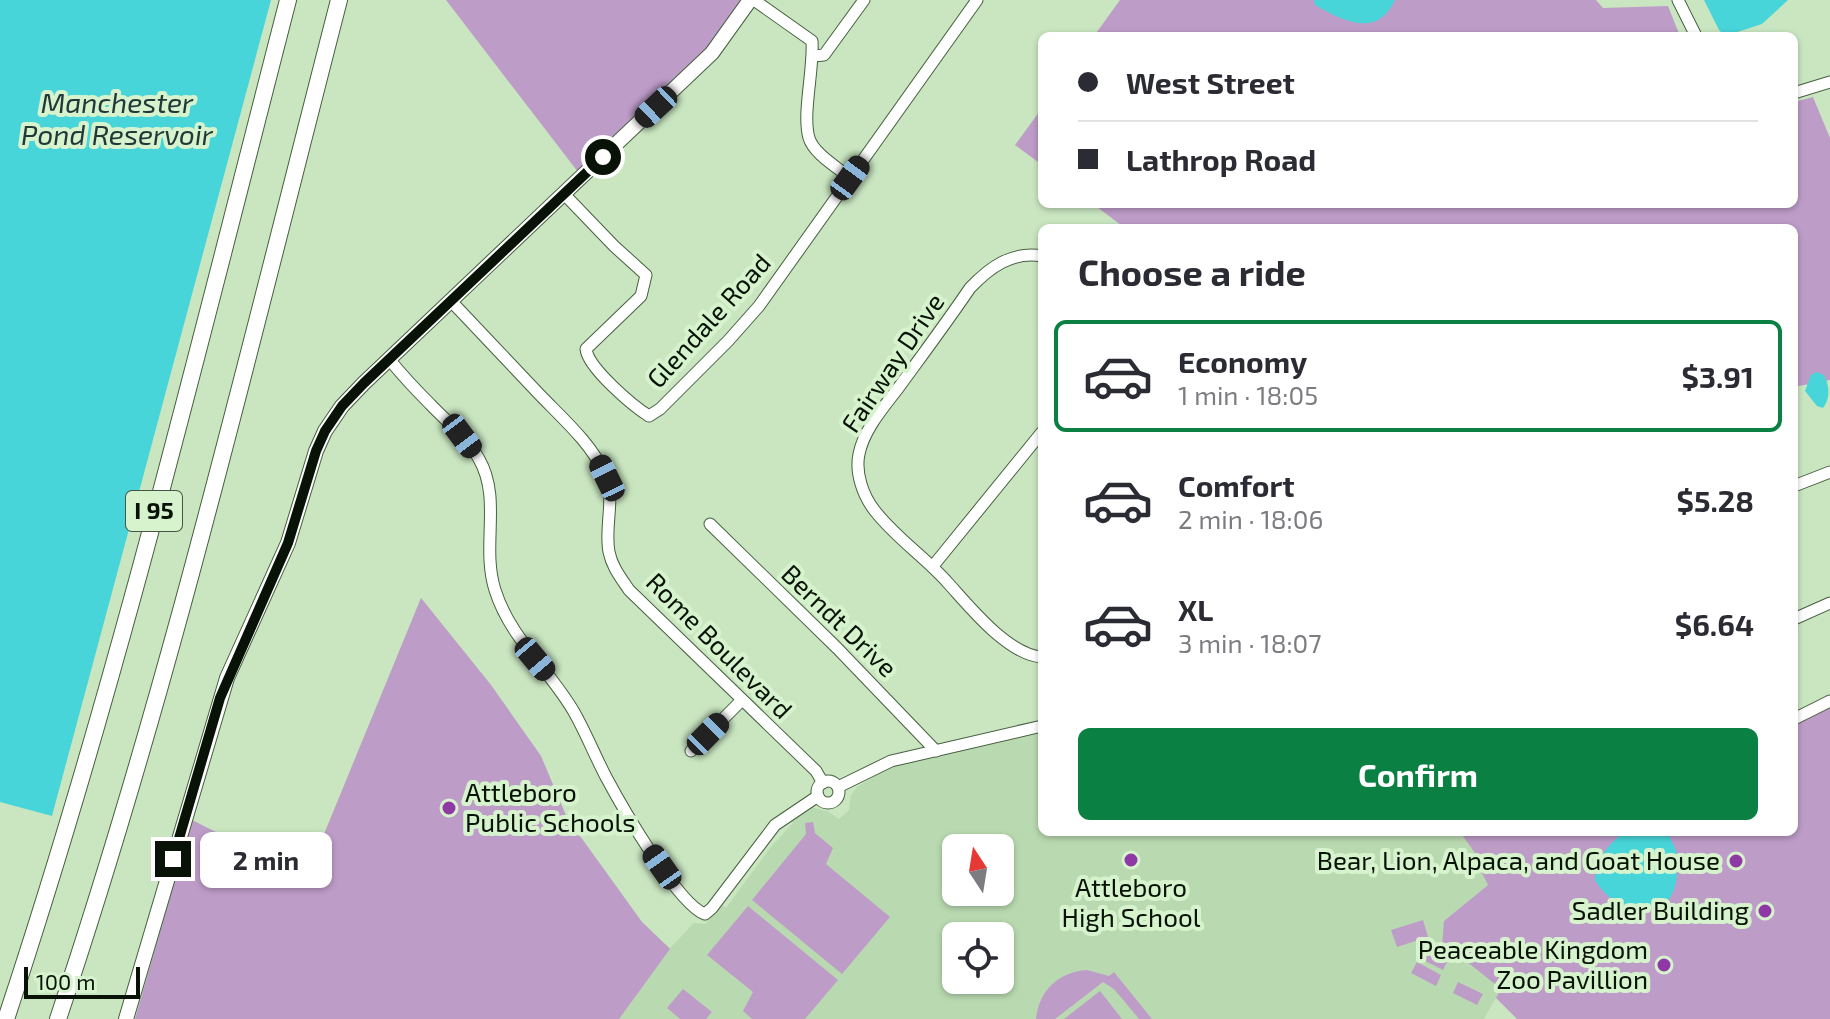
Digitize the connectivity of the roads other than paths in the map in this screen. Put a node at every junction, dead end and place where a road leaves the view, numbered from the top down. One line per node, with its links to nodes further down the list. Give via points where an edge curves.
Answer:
1 (288, 0): 33 (highway, I 95, via 124,625)
2 (339, 0): 34 (highway, I 95, via 168,653)
3 (752, 0): 8 (street, via 812,41); 12 (main road, via 712,53)
4 (864, 0): 8 (street, via 824,55)
5 (977, 0): 11 (street, Glendale Road)
6 (1678, 0): 7 (street)
7 (1694, 32)
8 (813, 56): 11 (street, via 809,137)
9 (1830, 82): 10 (street)
10 (1798, 92)
11 (850, 178): 12 (street, Glendale Road, via 759,306 649,416 599,371 586,349 641,296 646,275)
12 (564, 194): 14 (main road)
13 (1038, 256): 20 (street, Fairway Drive, via 1019,255 986,271 863,440 859,476 874,510)
14 (451, 301): 15 (main road); 24 (street, Rome Boulevard, via 599,462 610,495 609,554 629,590)
15 (389, 359): 32 (street, via 478,457 490,492 489,566 504,616 573,710 605,776 658,861 697,911 707,912 775,825); 35 (main road, via 342,406 316,451 288,543 220,698)
16 (1038, 437): 20 (street)
17 (1830, 472): 18 (street)
18 (1798, 484)
19 (710, 524): 29 (street, Berndt Drive)
20 (933, 566): 23 (street, Fairway Drive, via 1014,648)
21 (1830, 603): 22 (street)
22 (1798, 617)
23 (1038, 656)
24 (742, 700): 28 (street); 30 (street, Rome Boulevard)
25 (1830, 701): 26 (street)
26 (1798, 717)
27 (1038, 727): 29 (street)
28 (691, 751)
29 (936, 751): 31 (street, via 891,761)
30 (823, 783): 31 (street); 32 (street)
31 (838, 787): 32 (street, via 835,801 824,802)
32 (818, 796)
33 (6, 1019)
34 (58, 1019)
35 (126, 1019)

